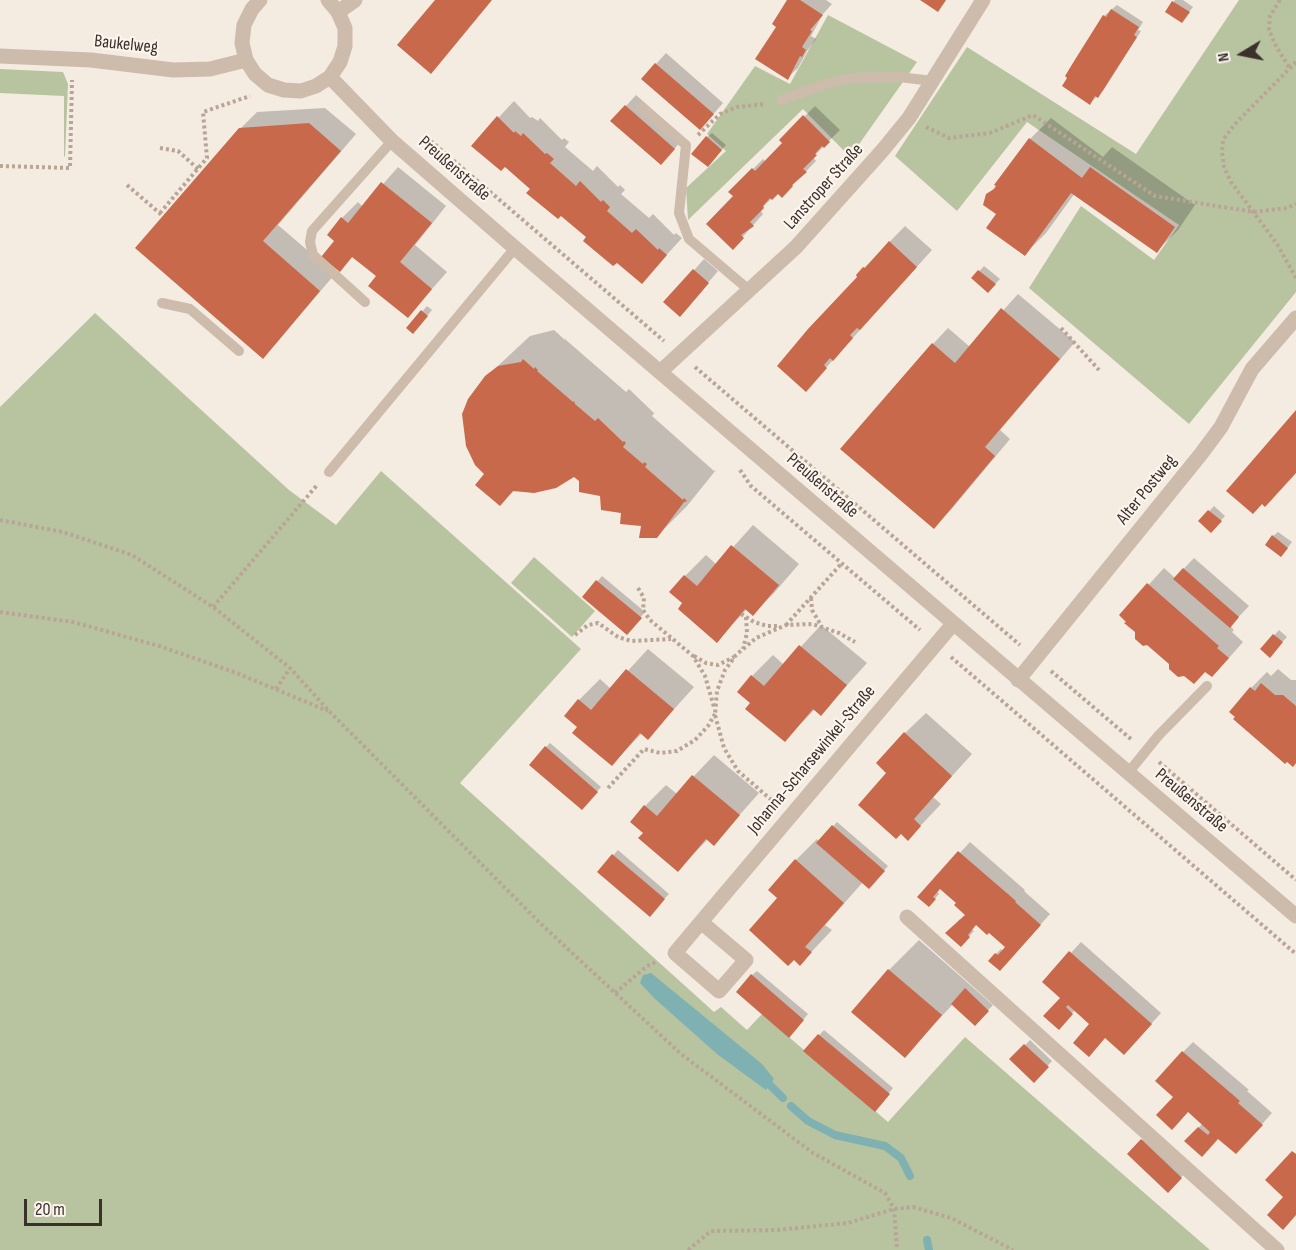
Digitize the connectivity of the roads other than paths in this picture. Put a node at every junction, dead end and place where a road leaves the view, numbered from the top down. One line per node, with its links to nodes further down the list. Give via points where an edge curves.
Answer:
1 (261, 0): 6 (street, via 244,25 242,43)
2 (355, 0): 4 (street)
3 (983, 0): 8 (street, Lanstroper Straße)
4 (333, 6): 7 (street, via 345,28 345,45)
5 (0, 56): 6 (street, Baukelweg, via 173,69 210,69)
6 (246, 60): 7 (street, via 268,85 284,90 301,91)
7 (330, 76): 11 (street, Preußenstraße)
8 (933, 81): 9 (lane, via 852,78); 13 (street, Lanstroper Straße, via 876,158 796,247)
9 (781, 100)
10 (641, 107): 13 (lane, via 686,145 679,213 689,239)
11 (392, 141): 12 (street, Preußenstraße); 14 (lane, via 312,231 310,242 313,255)
12 (516, 248): 18 (street, Preußenstraße); 19 (lane)
13 (749, 290): 18 (street, Lanstroper Straße)
14 (365, 302)
15 (162, 303): 17 (lane, via 190,309)
16 (1296, 318): 21 (street, Alter Postweg, via 1252,369 1221,427 1201,454)
17 (239, 351)
18 (660, 372): 20 (street, Preußenstraße)
19 (329, 472)
20 (953, 624): 21 (street, Preußenstraße); 26 (street, Johanna-Scharsewinkel-Straße)
21 (1018, 680): 23 (street, Preußenstraße)
22 (1207, 686): 23 (lane)
23 (1128, 773): 24 (street, Preußenstraße)
24 (1296, 916)
25 (907, 917): 27 (street)
26 (701, 922): 26 (street, Johanna-Scharsewinkel-Straße, via 746,960 719,991 675,953)
27 (1277, 1250)

